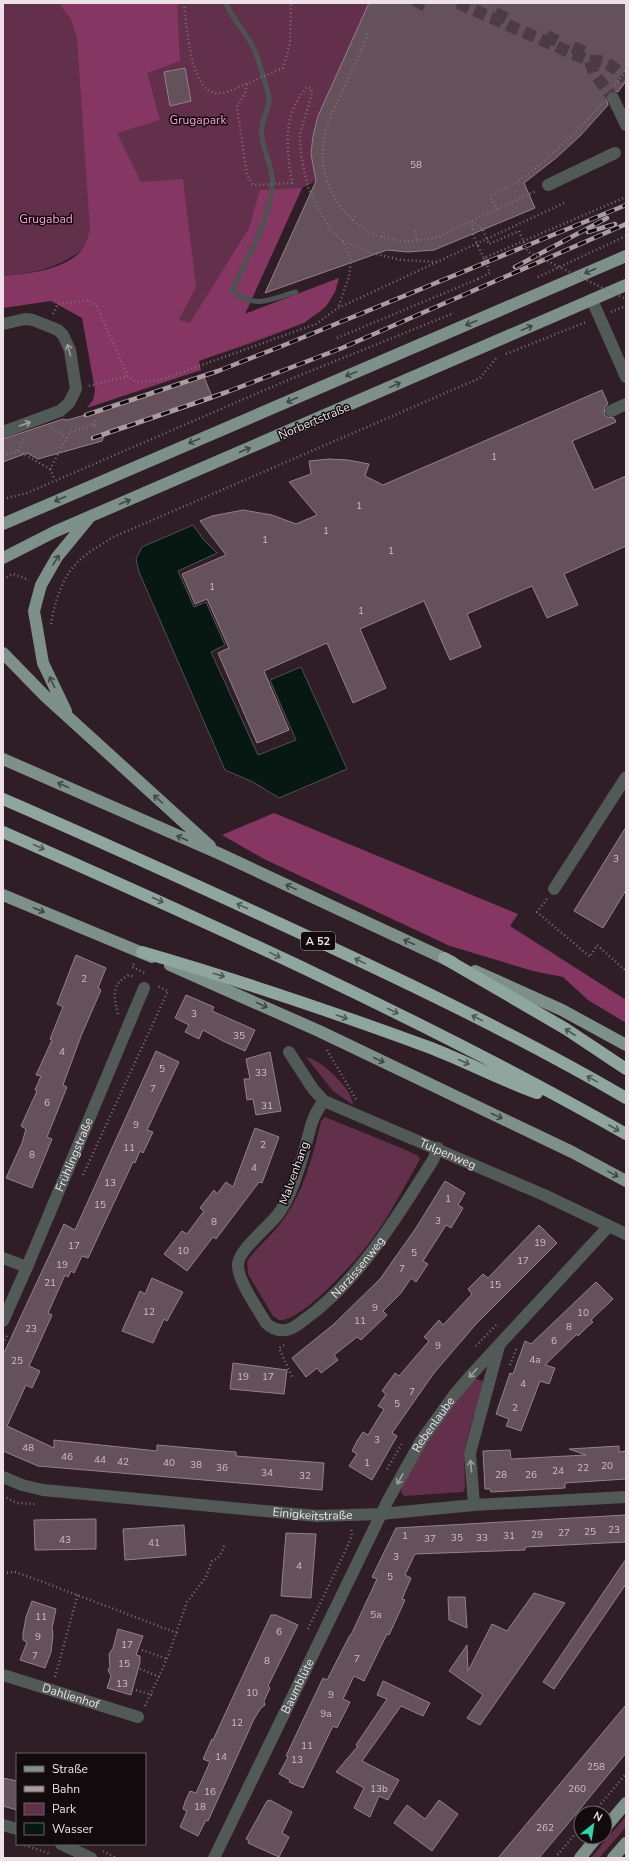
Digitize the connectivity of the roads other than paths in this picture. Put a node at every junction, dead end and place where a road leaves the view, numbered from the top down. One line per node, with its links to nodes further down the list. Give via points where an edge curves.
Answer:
1 (610, 96): 2 (street)
2 (626, 125)
3 (615, 152): 4 (street)
4 (548, 185)
5 (626, 256): 14 (main road, one-way to 14)
6 (626, 285): 7 (main road, Norbertstraße)
7 (592, 300): 9 (street); 13 (main road, Norbertstraße, one-way to 7)
8 (3, 324): 12 (street, one-way to 8, via 60,411 69,403 76,388 70,350 58,330 24,319)
9 (626, 378)
10 (626, 404): 11 (street)
11 (612, 412)
12 (3, 432)
13 (89, 517): 15 (main road, Norbertstraße); 17 (main road, one-way to 13, via 43,663 34,611 42,585 57,557)
14 (3, 524)
15 (3, 558)
16 (3, 653): 17 (main road)
17 (68, 717): 22 (main road, one-way to 17)
18 (3, 759): 22 (main road, one-way to 18)
19 (626, 777): 23 (street)
20 (3, 799): 31 (highway, A 52, one-way to 20, via 548,1055 403,982)
21 (3, 832): 33 (highway, A 52, one-way to 33, via 206,922 319,976)
22 (218, 854): 26 (main road, one-way to 22)
23 (554, 889)
24 (3, 895): 25 (main road, one-way to 25)
25 (142, 952): 33 (highway, one-way to 33, via 228,977 406,1039 457,1058 518,1086); 36 (main road, one-way to 36, via 319,1031 572,1152)
26 (444, 958): 28 (main road, via 562,1010); 30 (highway, one-way to 26, via 566,1029)
27 (144, 988): 40 (street, Frühlingstraße)
28 (626, 1045)
29 (288, 1052): 32 (street)
30 (626, 1069)
31 (626, 1098)
32 (324, 1101): 35 (street, Tulpenweg); 41 (street, Malvenhang, via 315,1111 298,1171 280,1211 270,1226 242,1252 238,1263 241,1278)
33 (578, 1107): 34 (highway, A 52, one-way to 34)
34 (626, 1134)
35 (438, 1148): 37 (street, Tulpenweg); 41 (street, Narzissenweg, via 389,1230 342,1287 314,1313 293,1328 279,1330 266,1324)
36 (626, 1181)
37 (609, 1226): 38 (street, Tulpenweg); 43 (street, Rebenlaube)
38 (626, 1234)
39 (3, 1258): 40 (street)
40 (28, 1267): 42 (street, Frühlingstraße)
41 (254, 1302)
42 (3, 1321)
43 (500, 1344): 46 (street, Rebenlaube, one-way to 43, via 470,1453); 47 (street, Rebenlaube, one-way to 47, via 454,1395 421,1441)
44 (3, 1477): 47 (street, Einigkeitstraße, via 43,1490 317,1516)
45 (626, 1497): 46 (street, Einigkeitstraße)
46 (474, 1505): 47 (street, Einigkeitstraße)
47 (381, 1514): 59 (street, Baumblüte)
48 (3, 1675): 49 (street, Dahlienhof)
49 (138, 1717)
50 (626, 1803): 51 (main road)
51 (613, 1818)
52 (3, 1825): 53 (street)
53 (16, 1829)
54 (626, 1843): 57 (main road)
55 (591, 1845): 60 (main road)
56 (59, 1850): 58 (street)
57 (616, 1857)
58 (91, 1858)
59 (214, 1858)
60 (580, 1858)

